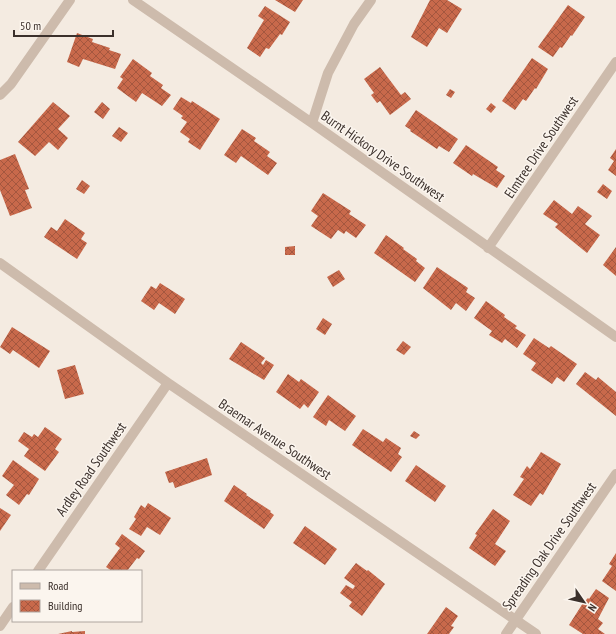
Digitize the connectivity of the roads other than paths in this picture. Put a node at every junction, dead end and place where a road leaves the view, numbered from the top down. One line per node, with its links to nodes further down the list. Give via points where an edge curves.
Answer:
1 (70, 0): 5 (street, via 11,84)
2 (133, 0): 6 (street, Burnt Hickory Drive Southwest)
3 (370, 0): 6 (street, via 328,73)
4 (616, 62): 7 (street, Elmtree Drive Southwest)
5 (0, 95)
6 (312, 123): 7 (street, Burnt Hickory Drive Southwest)
7 (488, 248): 9 (street, Burnt Hickory Drive Southwest)
8 (0, 263): 10 (street, Braemar Avenue Southwest)
9 (616, 337)
10 (168, 382): 12 (street, Ardley Road Southwest); 14 (street, Braemar Avenue Southwest)
11 (616, 474): 14 (street, Spreading Oak Drive Southwest)
12 (39, 570)
13 (12, 608): 15 (street)
14 (516, 620): 16 (street, Spreading Oak Drive Southwest); 17 (street, Braemar Avenue Southwest)
15 (0, 626)
16 (506, 634)
17 (536, 634)

